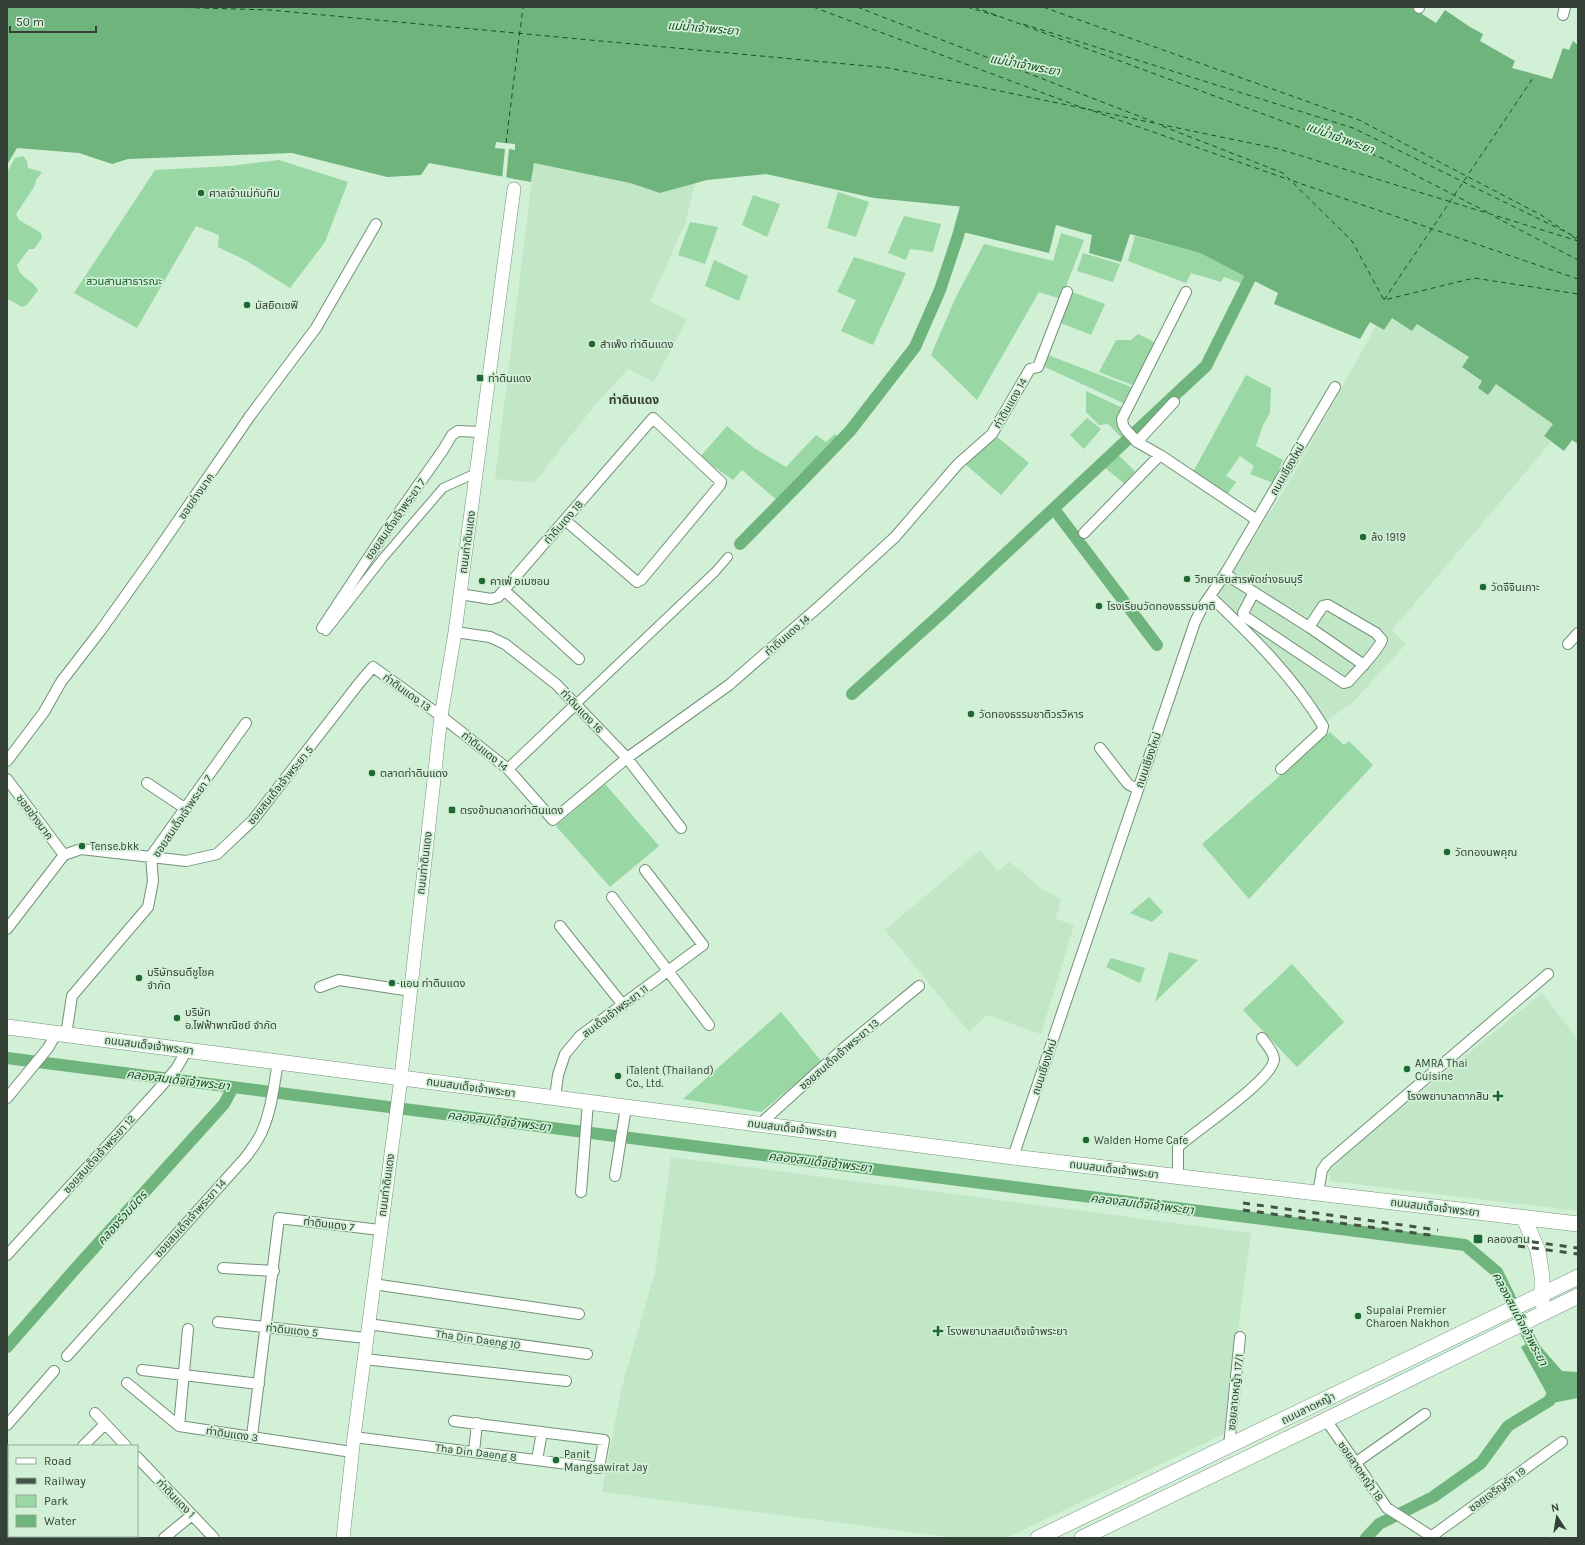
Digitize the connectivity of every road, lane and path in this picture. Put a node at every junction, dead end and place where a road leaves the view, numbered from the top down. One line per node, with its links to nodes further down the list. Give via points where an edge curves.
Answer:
1 (514, 189): 7 (street, ถนนท่าดินแดง)
2 (376, 224): 33 (street, ซอยช่างนาค, via 316,328 250,416 153,558 61,682 44,712)
3 (1067, 292): 32 (street, ท่าดินแดง 14, via 1038,367 1030,369 992,434 958,464 895,537 729,685)
4 (1186, 292): 8 (street, via 1122,419 1126,430)
5 (1335, 387): 12 (street, ถนนเชียงใหม่)
6 (1174, 402): 8 (street)
7 (481, 432): 10 (street, ถนนท่าดินแดง); 21 (street, ซอยสมเด็จเจ้าพระยา 7, via 458,431 452,435 388,528)
8 (1137, 442): 9 (street)
9 (1160, 455): 12 (street); 13 (street)
10 (476, 473): 18 (street, ถนนท่าดินแดง); 21 (street, via 442,488)
11 (565, 520): 11 (street, ท่าดินเดง 18, via 653,418 721,482 637,582); 16 (street, ท่าดินเดง 18)
12 (1257, 520): 15 (street, ถนนเชียงใหม่)
13 (1084, 533)
14 (728, 557): 28 (street)
15 (1225, 574): 17 (street); 19 (street, ถนนเชียงใหม่)
16 (504, 590): 18 (street, ท่าดินเดง 18, via 498,597 491,599); 25 (street)
17 (1254, 592): 20 (street); 26 (street, via 1243,613 1244,616 1340,681 1348,682)
18 (460, 594): 22 (street, ถนนท่าดินแดง)
19 (1210, 596): 35 (street, via 1266,651 1322,726 1322,731); 38 (street, ถนนเชียงใหม่, via 1195,622)
20 (1309, 627): 26 (street); 26 (street, via 1323,606 1328,605 1376,634 1382,640)
21 (324, 629)
22 (455, 632): 28 (street, ท่าดินแดง 16, via 490,637 505,644 556,684); 29 (street, ถนนท่าดินแดง)
23 (1578, 633): 24 (street)
24 (1568, 644)
25 (579, 659)
26 (1364, 665)
27 (374, 668): 29 (street, ท่าดินแดง 13); 42 (street, ซอยสมเด็จเจ้าพระยา 5, via 360,682 253,820 217,854 186,861)
28 (576, 704): 32 (street, ท่าดินแดง 16); 34 (street)
29 (441, 716): 34 (street, ท่าดินแดง 14); 51 (street, ถนนท่าดินแดง)
30 (246, 723): 39 (street, ซอยสมเด็จเจ้าพระยา 7)
31 (1100, 748): 38 (street, via 1128,784)
32 (627, 758): 34 (street, ท่าดินแดง 14, via 553,820); 40 (street, ท่าดินแดง 16)
33 (7, 761)
34 (508, 769)
35 (1281, 769)
36 (7, 779): 41 (street, ซอยช่างนาค)
37 (147, 782): 39 (street)
38 (1137, 789): 65 (street, ถนนเชียงใหม่)
39 (186, 808): 42 (street, ซอยสมเด็จเจ้าพระยา 7)
40 (681, 828)
41 (64, 855): 42 (street, ซอยสมเด็จเจ้าพระยา 5, via 80,849); 46 (street)
42 (151, 856): 55 (street, ซอยสมเด็จเจ้าพระยา 7, via 153,881 148,907 72,996)
43 (645, 870): 47 (street, สมเด็จเจ้าพระยา 11, via 703,945)
44 (612, 897): 47 (street)
45 (560, 926): 52 (street)
46 (7, 929)
47 (669, 971): 52 (street, สมเด็จเจ้าพระยา 11); 53 (street)
48 (1548, 974): 69 (street, via 1327,1163 1322,1170)
49 (918, 986): 64 (street, ซอยสมเด็จเจ้าพระยา 13, via 845,1047)
50 (320, 987): 51 (street, via 339,980)
51 (411, 991): 59 (street, ถนนท่าดินแดง)
52 (623, 1005): 61 (street, สมเด็จเจ้าพระยา 11, via 580,1036 564,1054)
53 (709, 1025)
54 (7, 1027): 55 (main road, ถนนสมเด็จเจ้าพระยา)
55 (61, 1034): 57 (main road, ถนนสมเด็จเจ้าพระยา); 60 (street)
56 (1262, 1038): 67 (street, via 1273,1055 1271,1066 1247,1094 1178,1147)
57 (187, 1050): 58 (main road, ถนนสมเด็จเจ้าพระยา); 73 (street, ซอยสมเด็จเจ้าพระยา 12, via 159,1088)
58 (277, 1069): 59 (main road, ถนนสมเด็จเจ้าพระยา); 89 (street, ซอยสมเด็จเจ้าพระยา 14, via 272,1097 256,1144)
59 (401, 1078): 61 (main road, ถนนสมเด็จเจ้าพระยา); 72 (street, ถนนท่าดินแดง)
60 (7, 1098)
61 (555, 1098): 62 (main road, ถนนสมเด็จเจ้าพระยา)
62 (588, 1102): 63 (main road, ถนนสมเด็จเจ้าพระยา); 68 (street)
63 (626, 1107): 64 (main road, ถนนสมเด็จเจ้าพระยา); 66 (street)
64 (760, 1124): 65 (main road, ถนนสมเด็จเจ้าพระยา)
65 (1013, 1157): 67 (main road, ถนนสมเด็จเจ้าพระยา)
66 (615, 1176)
67 (1178, 1176): 69 (main road, ถนนสมเด็จเจ้าพระยา)
68 (581, 1192)
69 (1318, 1193): 70 (main road, ถนนสมเด็จเจ้าพระยา)
70 (1524, 1218): 71 (main road, ถนนสมเด็จเจ้าพระยา); 78 (main road, via 1538,1251)
71 (1578, 1224)
72 (380, 1230): 75 (street, ท่าดินแดง 7, via 279,1218); 77 (street, ถนนท่าดินแดง)
73 (7, 1255)
74 (223, 1268): 75 (street)
75 (274, 1271): 84 (street)
76 (1578, 1277): 78 (main road, ถนนลาดหญ้า)
77 (373, 1284): 80 (street); 83 (street, ถนนท่าดินแดง)
78 (1542, 1294): 81 (main road); 111 (main road, ถนนลาดหญ้า)
79 (1578, 1296): 81 (main road, ถนนลาดหญ้า)
80 (579, 1314)
81 (1536, 1317): 100 (main road, ถนนลาดหญ้า)
82 (218, 1322): 84 (street, ท่าดินแดง 5)
83 (368, 1324): 87 (street, ถนนท่าดินแดง); 88 (street, Tha Din Daeng 10)
84 (266, 1327): 87 (street, ท่าดินแดง 5); 96 (street)
85 (188, 1329): 93 (street)
86 (1240, 1337): 111 (street, ซอยลาดหญ้า 17/1)
87 (366, 1338): 90 (street, ถนนท่าดินแดง)
88 (587, 1354)
89 (67, 1356)
90 (364, 1359): 94 (street); 107 (street, ถนนท่าดินแดง)
91 (142, 1370): 93 (street)
92 (54, 1371): 103 (street)
93 (184, 1374): 96 (street); 104 (street)
94 (566, 1381)
95 (127, 1383): 104 (street)
96 (259, 1384): 106 (street)
97 (94, 1413): 102 (street)
98 (1425, 1414): 116 (street)
99 (454, 1420): 101 (street)
100 (1326, 1420): 116 (street, ซอยลาดหญ้า 18); 120 (main road, ถนนลาดหญ้า)
101 (477, 1423): 105 (street); 113 (street)
102 (105, 1424): 109 (street); 110 (street)
103 (7, 1425)
104 (179, 1426): 106 (street, ท่าดินแดง 3)
105 (542, 1432): 115 (street); 115 (street, Tha Din Daeng 8, via 604,1440 599,1468)
106 (252, 1436): 112 (street, ท่าดินแดง 3)
107 (354, 1437): 112 (street, ถนนท่าดินแดง); 113 (street, Tha Din Daeng 8)
108 (1562, 1442): 121 (street, ซอยเจริญรัถ 19)
109 (83, 1445)
110 (125, 1445)
111 (1229, 1446): 117 (main road, ถนนลาดหญ้า)
112 (352, 1452): 124 (street, ถนนท่าดินแดง)
113 (474, 1452): 115 (street, Tha Din Daeng 8)
114 (138, 1458): 118 (street, ท่าดินแดง 1)
115 (537, 1460)
116 (1355, 1463): 119 (street, ซอยลาดหญ้า 18, via 1387,1508)
117 (1094, 1511): 120 (main road); 125 (main road, ถนนลาดหญ้า)
118 (192, 1515): 122 (street); 123 (street, ท่าดินแดง 1)
119 (1400, 1517): 121 (street, ซอยเจริญรัถ 19)
120 (1102, 1528): 126 (main road, ถนนลาดหญ้า)
121 (1433, 1537)
122 (164, 1538)
123 (214, 1538)
124 (343, 1538)
125 (1038, 1538)
126 (1082, 1538)

